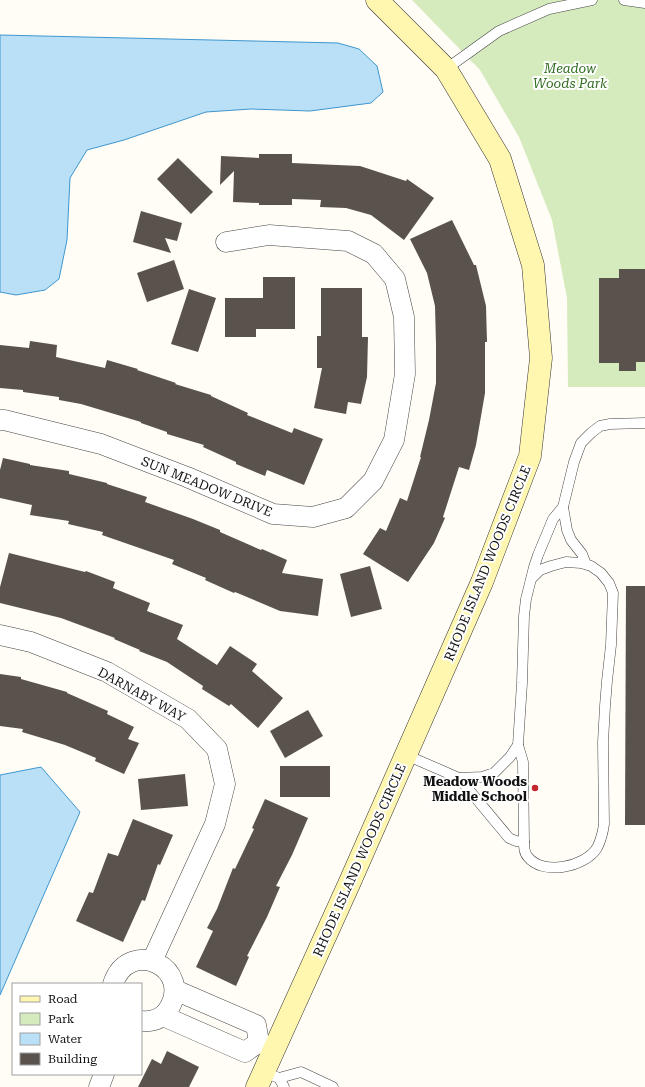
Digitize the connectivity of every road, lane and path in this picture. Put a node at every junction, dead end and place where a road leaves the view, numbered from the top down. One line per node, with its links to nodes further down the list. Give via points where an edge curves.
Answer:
1 (376, 0): 5 (street, RHODE ISLAND WOODS CIRCLE)
2 (592, 0): 5 (lane, via 549,9 499,31)
3 (624, 0): 4 (lane)
4 (643, 2)
5 (446, 69): 14 (street, RHODE ISLAND WOODS CIRCLE, via 500,159 533,265 541,358 530,456 482,582)
6 (226, 242): 7 (street, SUN MEADOW DRIVE, via 269,235 348,241 374,254 395,278 404,318 405,374 394,440 373,480 346,508 313,517 273,514 101,444)
7 (0, 420)
8 (645, 423): 9 (lane, via 610,424 600,426 591,433 581,444 574,462)
9 (563, 507): 10 (lane, via 571,540); 11 (lane, via 553,519)
10 (586, 564): 11 (lane, via 566,562 550,566 540,570); 16 (lane, via 600,573 609,583 613,593 612,645 605,706 602,836 596,849 587,858 568,866 558,867 540,866 534,862 524,850)
11 (532, 578): 13 (lane, via 524,616)
12 (0, 636): 17 (street, DARNABY WAY, via 30,642 107,672 188,719 217,749 224,784 215,824)
13 (518, 745): 15 (lane, via 494,773 482,777); 16 (lane, via 523,762)
14 (406, 755): 15 (lane); 22 (street, RHODE ISLAND WOODS CIRCLE, via 352,877)
15 (459, 778): 16 (lane, via 509,838)
16 (524, 842)
17 (152, 961): 18 (street, via 132,961 117,974); 19 (street, via 162,965 169,973)
18 (113, 983)
19 (175, 990): 20 (street, via 172,1003); 22 (street, via 256,1025)
20 (163, 1016): 21 (street, via 148,1022); 22 (street, via 245,1052)
21 (142, 1021)
22 (267, 1045): 24 (street, RHODE ISLAND WOODS CIRCLE)
23 (104, 1075): 25 (street)
24 (271, 1081): 26 (lane, via 301,1072)
25 (99, 1087)
26 (333, 1087)

